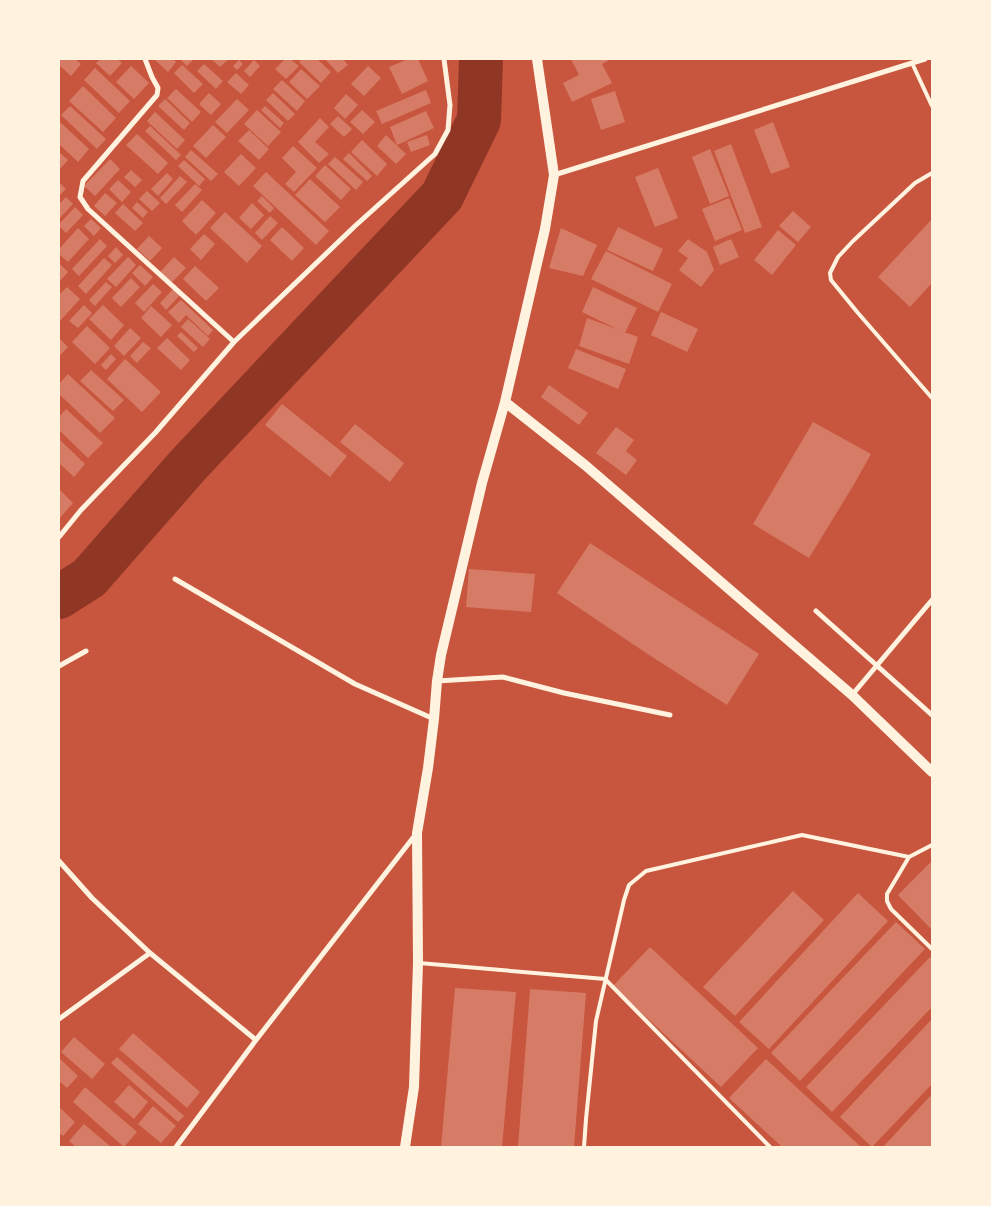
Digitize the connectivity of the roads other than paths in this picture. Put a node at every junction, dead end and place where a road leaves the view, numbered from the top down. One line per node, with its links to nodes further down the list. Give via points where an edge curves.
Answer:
1 (144, 59): 9 (street, via 158,88 157,95 83,181 80,197 88,209)
2 (444, 59): 9 (street, via 450,105 448,130 435,154)
3 (537, 59): 8 (main road)
4 (926, 59): 5 (street)
5 (912, 63): 6 (lane); 8 (street)
6 (932, 106)
7 (932, 173): 10 (lane, via 915,183 852,241 830,273 858,313)
8 (554, 175): 11 (main road, via 545,229)
9 (234, 342): 12 (street)
10 (932, 398)
11 (505, 402): 19 (main road); 20 (main road, via 585,464)
12 (59, 537)
13 (175, 580): 23 (street, via 355,684)
14 (932, 600): 18 (street)
15 (816, 611): 18 (street)
16 (86, 651): 17 (street)
17 (59, 666)
18 (877, 666): 20 (street); 22 (street)
19 (437, 681): 21 (street, via 503,677); 23 (main road)
20 (852, 695): 24 (main road)
21 (670, 715)
22 (932, 715)
23 (434, 719): 25 (main road)
24 (932, 772)
25 (418, 833): 31 (main road); 34 (street)
26 (932, 845): 27 (lane)
27 (909, 857): 29 (lane, via 886,901); 32 (lane, via 802,835 646,871 630,885 624,900)
28 (59, 861): 30 (street, via 92,898)
29 (932, 949)
30 (150, 953): 33 (street); 34 (street)
31 (418, 963): 32 (lane); 36 (main road, via 414,1087)
32 (605, 978): 37 (lane, via 596,1021); 38 (lane)
33 (59, 1019)
34 (256, 1040): 35 (street)
35 (176, 1147)
36 (405, 1147)
37 (584, 1147)
38 (770, 1147)

